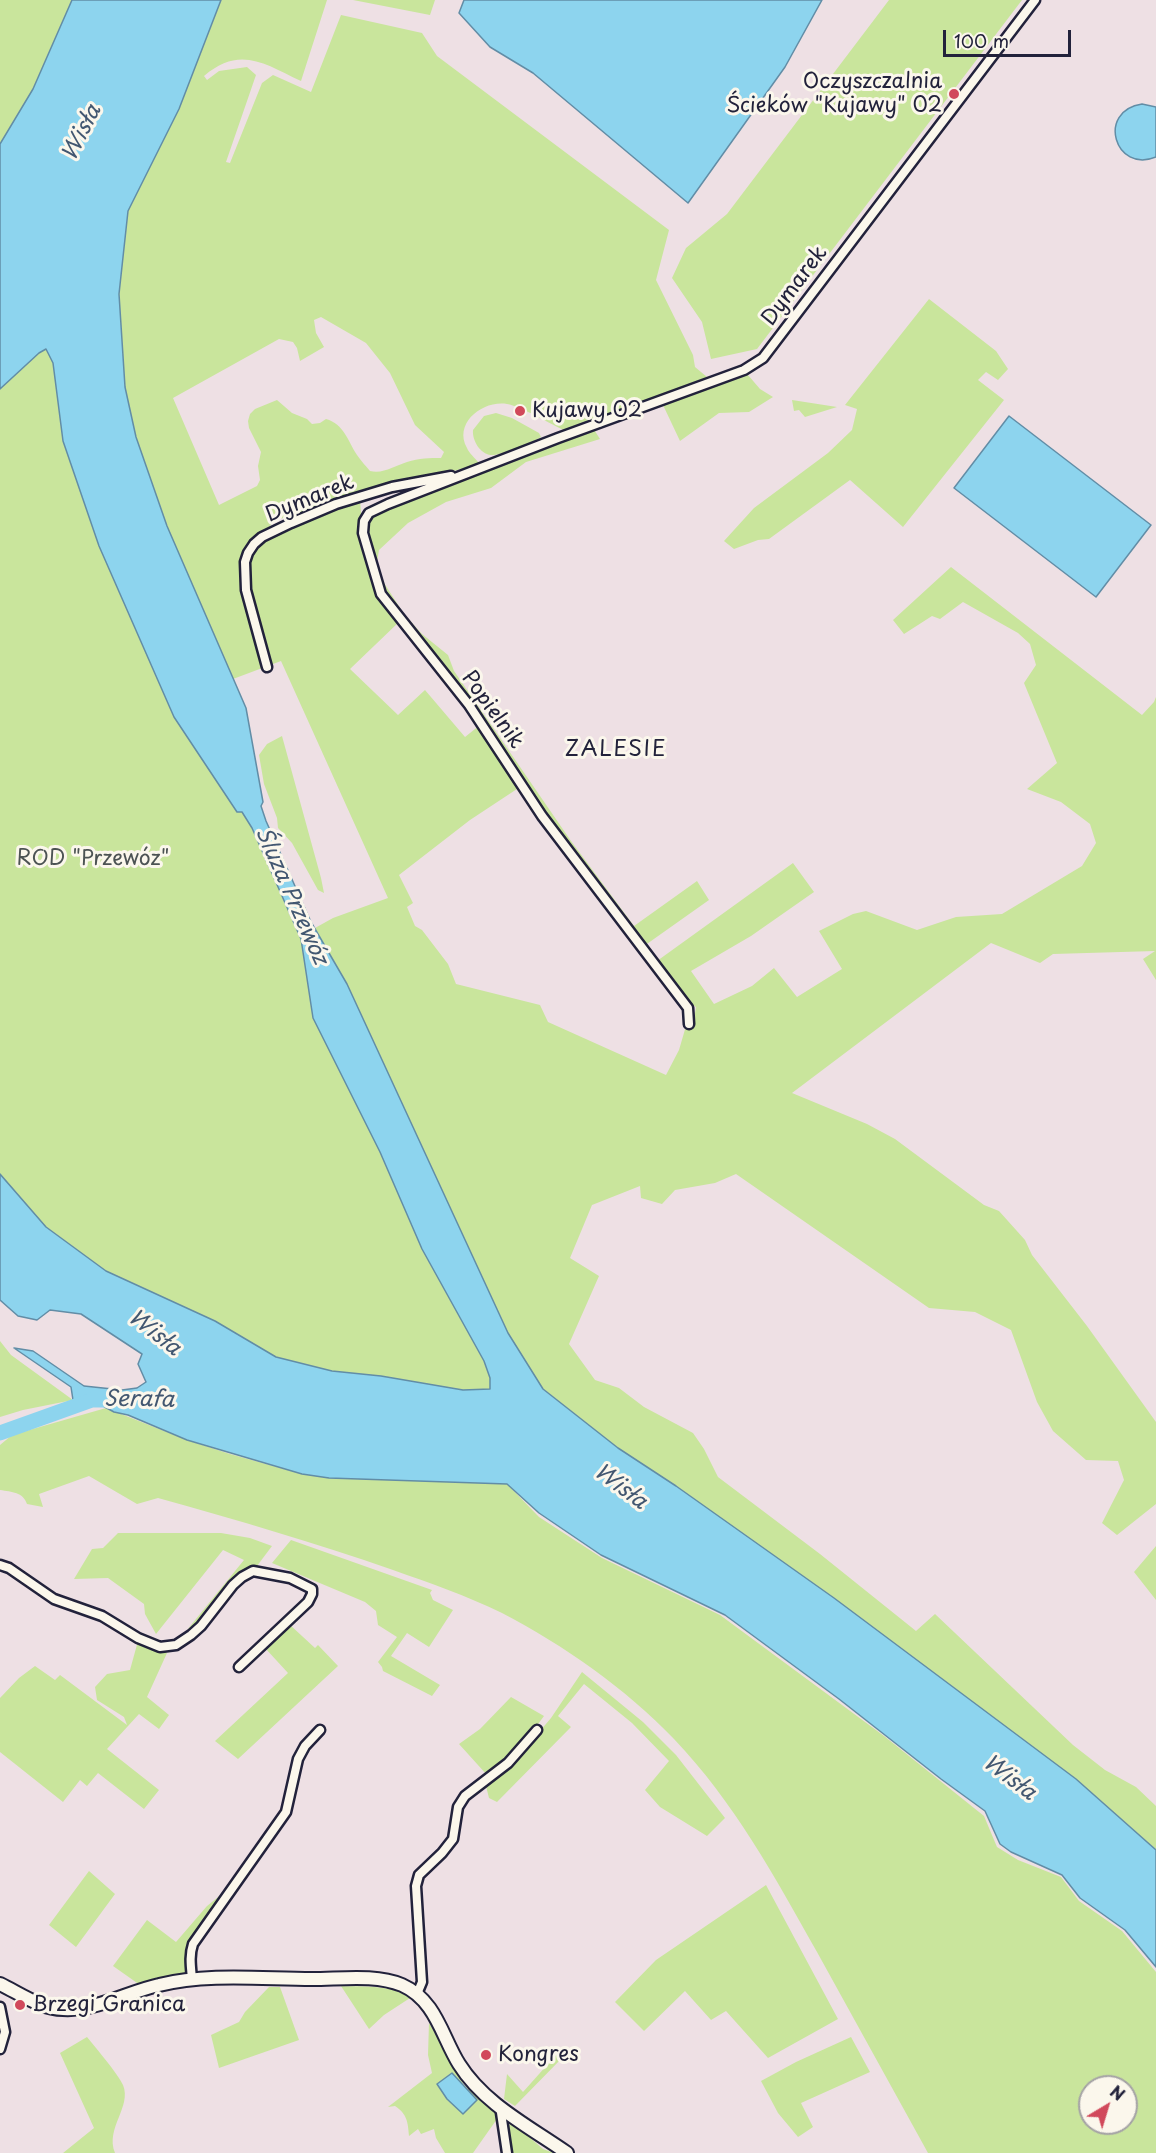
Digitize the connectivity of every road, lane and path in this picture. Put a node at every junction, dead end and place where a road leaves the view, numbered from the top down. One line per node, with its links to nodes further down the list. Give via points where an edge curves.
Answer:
1 (1035, 0): 2 (street, Dymarek, via 763,358 744,370)
2 (489, 466): 3 (street, Popielnik)
3 (471, 472): 4 (street, Dymarek, via 392,487 336,504 254,544 248,553 244,576); 5 (street, Popielnik, via 369,513 363,533 381,594 469,705 542,816 688,1008)
4 (267, 667)
5 (689, 1024)
6 (0, 1565): 7 (street, via 58,1601 102,1616 160,1647 177,1645 191,1635 233,1585 253,1571 290,1578 312,1589 308,1602)
7 (239, 1667)
8 (320, 1730): 10 (street, via 304,1746 298,1759 286,1812 193,1944)
9 (537, 1730): 12 (street, via 507,1763 465,1796 458,1807 453,1839 418,1877 422,1982)
10 (192, 1979): 11 (street, via 156,1985 70,2010 50,2007); 12 (street, via 377,1980 400,1984)
11 (0, 1984)
12 (417, 1994): 15 (street, via 433,2013 466,2075)
13 (0, 2007): 14 (street, via 5,2032)
14 (0, 2049)
15 (500, 2106): 16 (street); 17 (street)
16 (507, 2153)
17 (567, 2153)

